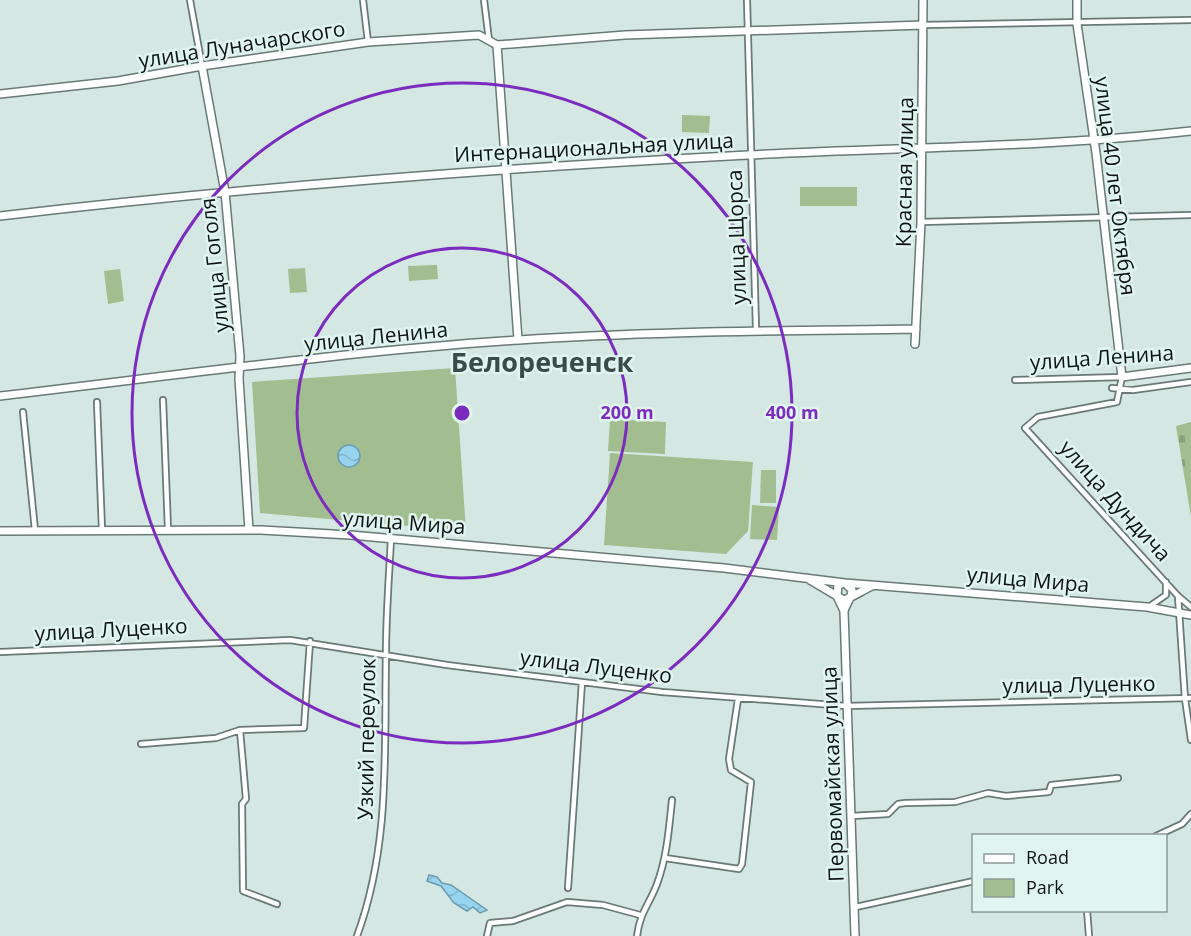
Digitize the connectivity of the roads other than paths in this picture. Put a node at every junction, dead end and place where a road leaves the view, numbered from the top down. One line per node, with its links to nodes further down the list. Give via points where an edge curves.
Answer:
1 (190, 0): 14 (street, улица Гоголя)
2 (363, 0): 12 (street)
3 (484, 0): 11 (street)
4 (747, 0): 10 (street, улица Щорса)
5 (923, 0): 9 (street, Красная улица)
6 (1077, 0): 8 (street, улица 40 лет Октября)
7 (1191, 20): 8 (street)
8 (1077, 24): 9 (street); 17 (street, улица 40 лет Октября)
9 (923, 25): 10 (street); 18 (street, Красная улица)
10 (748, 31): 13 (street); 19 (street, улица Щорса)
11 (489, 40): 12 (street, улица Луначарского, via 479,35); 13 (street)
12 (368, 42): 14 (street, улица Луначарского)
13 (497, 45): 20 (street)
14 (202, 66): 15 (street, улица Луначарского, via 118,81); 21 (street, улица Гоголя)
15 (0, 94)
16 (1191, 131): 17 (street, Интернациональная улица)
17 (1095, 142): 18 (street, Интернациональная улица); 24 (street, улица 40 лет Октября)
18 (923, 148): 19 (street, Интернациональная улица); 25 (street, Красная улица)
19 (750, 155): 20 (street, Интернациональная улица); 26 (street, улица Щорса)
20 (506, 168): 21 (street, Интернациональная улица); 28 (street)
21 (225, 192): 23 (street, Интернациональная улица); 30 (street, улица Гоголя)
22 (1191, 215): 24 (street)
23 (0, 216)
24 (1104, 219): 25 (street); 32 (street, улица 40 лет Октября)
25 (921, 222): 27 (street, Красная улица)
26 (756, 329): 27 (street, улица Ленина); 28 (street, улица Ленина)
27 (916, 332): 29 (street, Красная улица)
28 (518, 340): 30 (street, улица Ленина)
29 (915, 344)
30 (239, 368): 37 (street, улица Ленина); 44 (street, улица Гоголя)
31 (1191, 368): 32 (street, улица Ленина)
32 (1122, 377): 33 (street, улица Ленина); 36 (street)
33 (1015, 380)
34 (1191, 382): 36 (street)
35 (1112, 388): 36 (street)
36 (1119, 390): 48 (street, улица Дундича, via 1117,402 1038,417 1025,428)
37 (0, 396)
38 (163, 400): 41 (street)
39 (98, 402): 43 (street)
40 (23, 412): 42 (street)
41 (168, 529): 43 (street, улица Мира); 44 (street, улица Мира)
42 (35, 530): 43 (street, улица Мира); 45 (street, улица Мира)
43 (102, 530)
44 (249, 530): 46 (street, улица Мира)
45 (0, 531)
46 (391, 539): 47 (street, улица Мира); 61 (street, Узкий переулок)
47 (805, 577): 49 (street, улица Мира); 51 (street, улица Мира)
48 (1166, 582): 53 (street, улица Дундича); 54 (street, via 1166,595)
49 (845, 583): 50 (street, улица Мира); 51 (street, via 838,585); 52 (street, via 852,590)
50 (873, 585): 52 (street); 54 (street, улица Мира)
51 (837, 596): 52 (street, via 844,600); 56 (street, Первомайская улица)
52 (851, 596): 56 (street, Первомайская улица)
53 (1178, 596): 55 (street, улица Дундича); 57 (street)
54 (1147, 607): 57 (street, улица Мира)
55 (1191, 607)
56 (844, 611): 65 (street, Первомайская улица)
57 (1179, 611): 58 (street, улица Мира); 64 (street)
58 (1191, 615)
59 (310, 641): 60 (street, улица Луценко); 61 (street, улица Луценко); 66 (street, via 304,728)
60 (0, 652)
61 (386, 654): 62 (street, улица Луценко); 81 (street, Узкий переулок, via 380,849)
62 (582, 682): 63 (street, улица Луценко); 76 (street)
63 (738, 699): 65 (street, улица Луценко); 74 (street, via 729,759 731,770 751,782 740,869)
64 (1188, 699): 65 (street, улица Луценко); 67 (street)
65 (846, 706): 72 (street, Первомайская улица)
66 (240, 730): 68 (street, via 216,738); 77 (street, via 246,799 242,804 243,891)
67 (1191, 740)
68 (141, 744)
69 (1118, 778): 72 (street, via 1051,785 1049,792 1033,795 988,794 955,802 898,804 888,814)
70 (672, 800): 74 (street)
71 (1191, 814): 73 (street, via 1182,824)
72 (851, 816): 78 (street, Первомайская улица)
73 (1160, 834)
74 (665, 858): 80 (street)
75 (972, 881): 78 (street)
76 (568, 888)
77 (277, 904)
78 (856, 907): 84 (street, Первомайская улица)
79 (1087, 912): 85 (street)
80 (640, 915): 82 (street, via 567,900 513,921 490,923); 83 (street)
81 (357, 936)
82 (487, 936)
83 (637, 936)
84 (855, 936)
85 (1089, 936)

